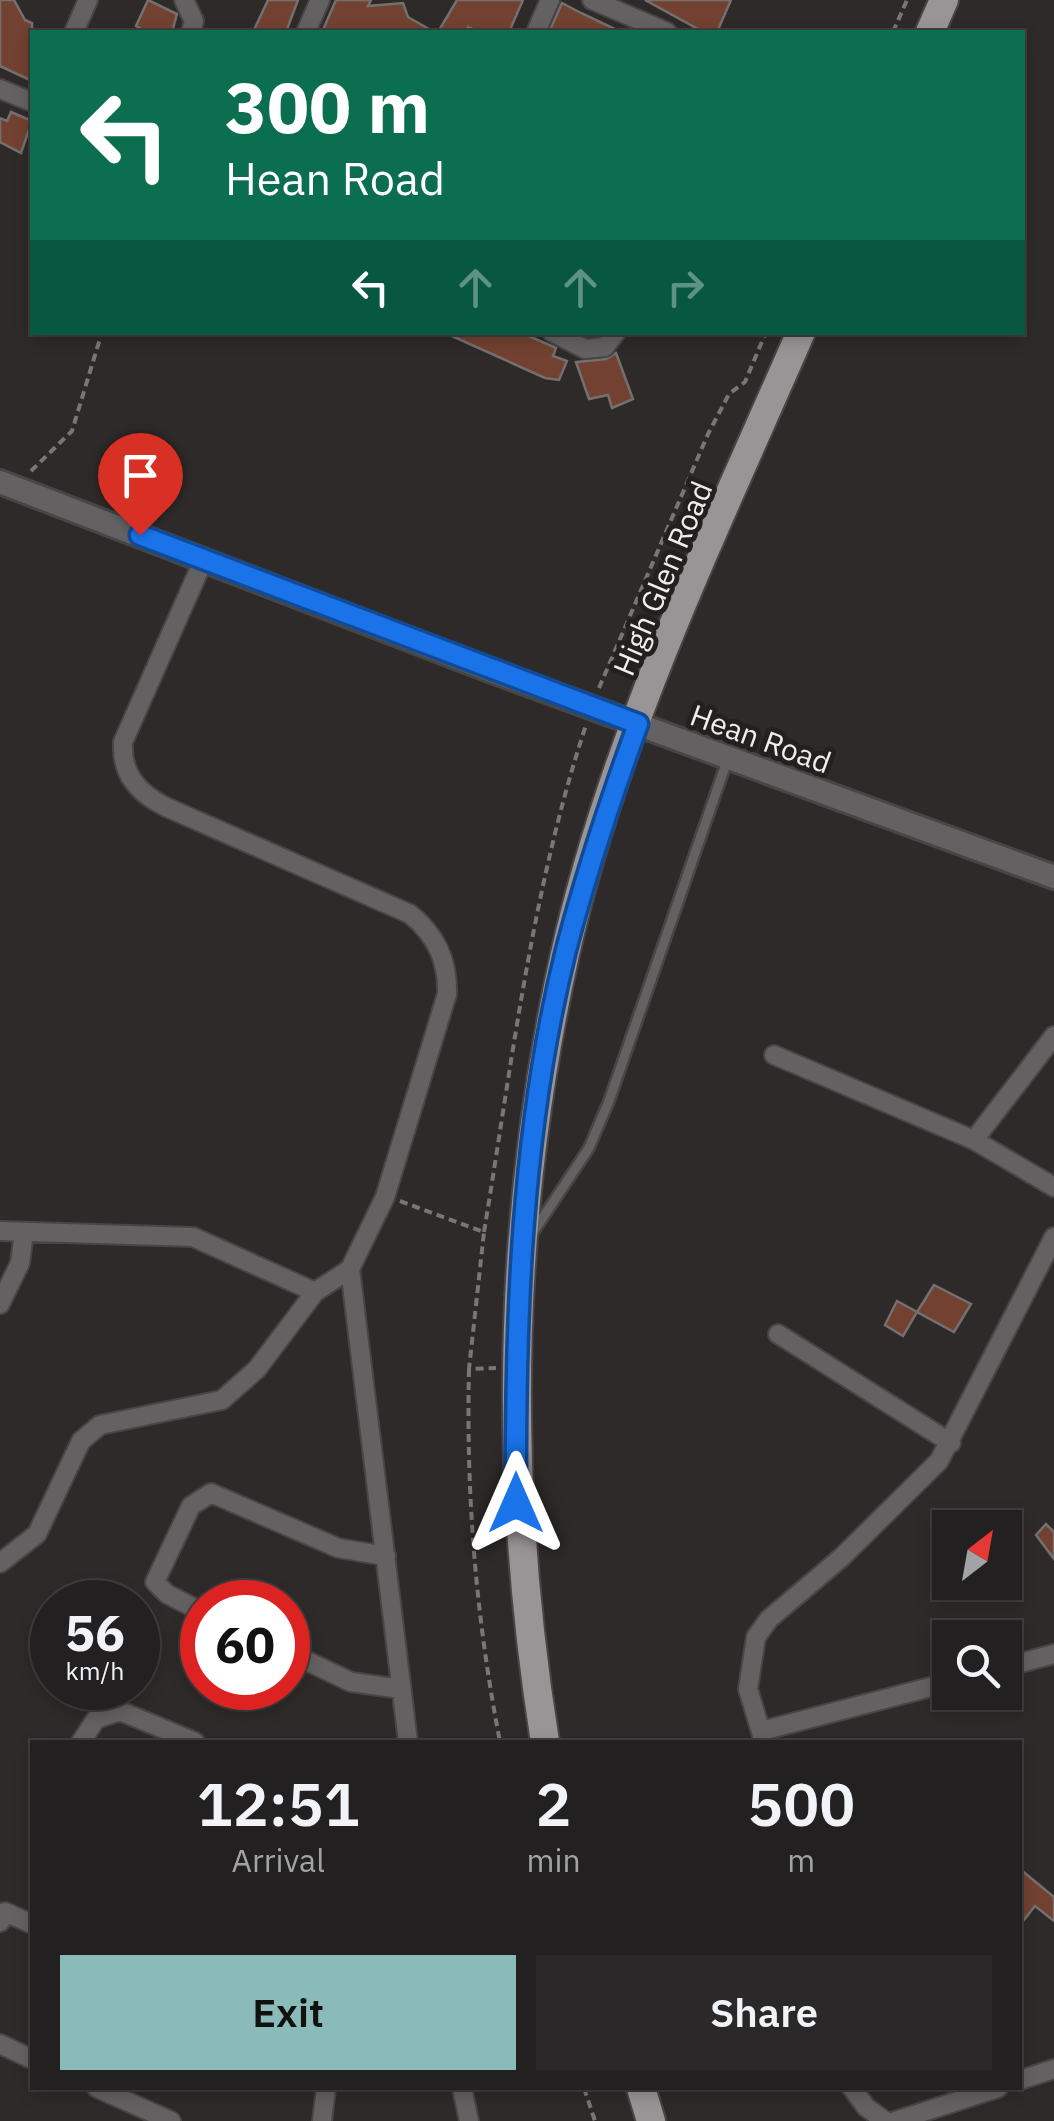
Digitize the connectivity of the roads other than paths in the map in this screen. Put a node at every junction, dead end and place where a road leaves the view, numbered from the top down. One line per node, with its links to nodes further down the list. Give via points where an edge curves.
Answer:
1 (88, 0): 7 (street)
2 (184, 0): 8 (street)
3 (320, 0): 9 (street)
4 (550, 0): 10 (street)
5 (592, 0): 11 (street)
6 (944, 0): 12 (main road)
7 (75, 30)
8 (192, 30)
9 (307, 30)
10 (537, 30)
11 (662, 30)
12 (931, 30)
13 (0, 88): 14 (street)
14 (30, 101)
15 (558, 335): 16 (street, via 585,349 605,347)
16 (614, 335)
17 (800, 335): 20 (main road, High Glen Road)
18 (7, 485): 19 (street, Hean Road)
19 (204, 559): 20 (street, Hean Road); 31 (street, via 123,742 126,771 154,801 410,914 429,929 448,973 386,1197)
20 (638, 724): 21 (street, Hean Road); 30 (main road, High Glen Road, via 566,952 538,1105)
21 (728, 758): 22 (street, Hean Road); 30 (lane, via 609,1101 588,1148)
22 (1054, 877)
23 (1054, 1036): 25 (street)
24 (774, 1055): 25 (street)
25 (974, 1140): 26 (street)
26 (1054, 1187)
27 (0, 1231): 28 (street)
28 (24, 1232): 32 (street, via 193,1237); 33 (street, via 20,1263)
29 (1054, 1238): 35 (street)
30 (522, 1251): 48 (main road, High Glen Road, via 514,1367 519,1538)
31 (350, 1269): 32 (street); 36 (street)
32 (315, 1292): 37 (street, via 258,1369 222,1400 100,1425 81,1441 36,1534)
33 (0, 1304)
34 (778, 1334): 35 (street)
35 (951, 1443): 44 (street, via 756,1637 748,1690)
36 (386, 1556): 38 (street, via 338,1548 212,1493 191,1506 155,1582); 43 (street)
37 (0, 1563)
38 (180, 1601)
39 (1054, 1654): 40 (street)
40 (1022, 1662)
41 (310, 1663): 43 (street, via 350,1682)
42 (932, 1687): 44 (street)
43 (402, 1689): 47 (street)
44 (762, 1737)
45 (82, 1740): 46 (street, via 96,1719 120,1711)
46 (190, 1740)
47 (408, 1740)
48 (545, 1740)
49 (0, 1922): 50 (street, via 4,1912)
50 (30, 1923)
51 (0, 2044): 52 (street)
52 (30, 2057)
53 (1054, 2069): 54 (street)
54 (1022, 2079)
55 (101, 2090): 61 (street)
56 (326, 2090): 62 (street)
57 (462, 2090): 63 (street)
58 (642, 2090): 64 (main road)
59 (853, 2090): 65 (street)
60 (992, 2090): 66 (street)
61 (171, 2121)
62 (322, 2121)
63 (468, 2121)
64 (651, 2121)
65 (886, 2121)
66 (894, 2121)

